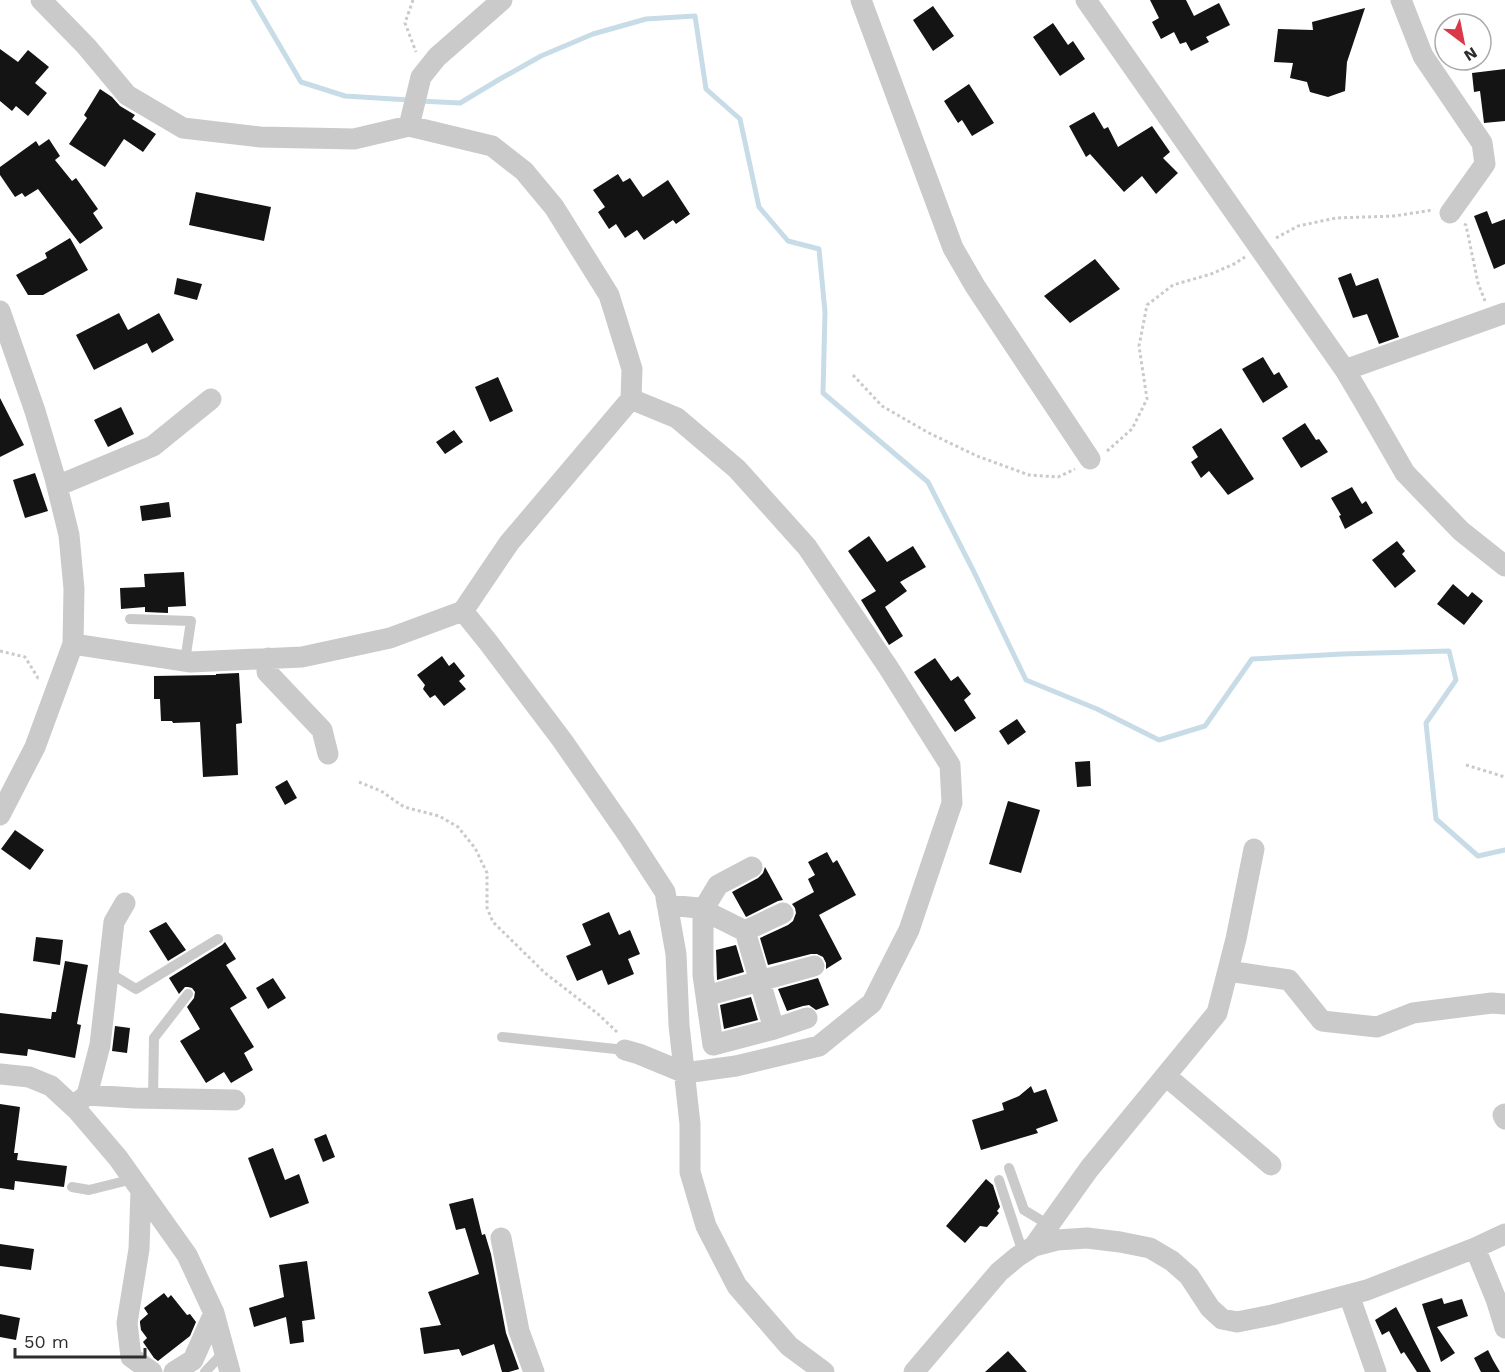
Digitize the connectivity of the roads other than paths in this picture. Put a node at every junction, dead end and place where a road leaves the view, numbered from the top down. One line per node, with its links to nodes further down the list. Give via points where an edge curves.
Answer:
1 (41, 0): 6 (street, via 127,95 183,128 260,137 354,139)
2 (502, 0): 6 (street, via 437,57 421,77)
3 (861, 0): 13 (street, via 953,248)
4 (1086, 0): 10 (street)
5 (1401, 0): 7 (street, via 1423,56 1482,143 1485,164)
6 (409, 126): 12 (street, via 492,147 524,171 554,207 609,295 632,369)
7 (1450, 213)
8 (0, 311): 14 (street)
9 (1498, 315): 10 (street)
10 (1345, 370): 15 (street, via 1405,473 1461,531)
11 (211, 399): 14 (street, via 153,446)
12 (632, 399): 16 (street, via 509,543); 42 (street, via 677,418 737,469 807,547 950,765 952,803 909,930 872,1004 819,1046 736,1066)
13 (1090, 459)
14 (57, 486): 18 (street, via 69,535 74,589)
15 (1505, 566)
16 (463, 610): 19 (street, via 390,638 302,657); 26 (street, via 628,835 665,892)
17 (130, 619): 20 (lane, via 191,621)
18 (73, 644): 20 (street); 22 (street, via 35,747)
19 (268, 658): 20 (street); 21 (street, via 267,672 322,730)
20 (186, 661)
21 (328, 754)
22 (0, 815)
23 (1254, 849): 32 (street)
24 (752, 867): 27 (street, via 718,885)
25 (125, 903): 33 (street, via 114,922)
26 (667, 905): 27 (street); 42 (street, via 676,954)
27 (703, 910): 29 (street); 36 (street)
28 (783, 913): 29 (street)
29 (745, 932): 34 (street)
30 (218, 939): 33 (lane, via 136,989)
31 (814, 966): 34 (street)
32 (1228, 971): 37 (street, via 1289,980 1322,1021 1377,1027 1413,1013); 44 (street, via 1217,1013)
33 (108, 972): 47 (street, via 100,1045)
34 (760, 982): 36 (street); 39 (street)
35 (188, 994): 45 (lane, via 154,1038)
36 (706, 996): 39 (street, via 713,1045)
37 (1505, 1004)
38 (807, 1018): 39 (street)
39 (774, 1029)
40 (502, 1037): 41 (lane)
41 (625, 1050): 42 (street)
42 (685, 1073): 69 (street, via 690,1172 706,1226 737,1286 789,1346)
43 (0, 1074): 47 (street, via 29,1077)
44 (1166, 1076): 50 (street); 55 (street, via 1089,1169)
45 (153, 1099): 46 (street); 47 (street)
46 (235, 1100)
47 (80, 1101): 53 (street)
48 (1505, 1114): 49 (street)
49 (1505, 1119)
50 (1271, 1166)
51 (1009, 1168): 55 (lane, via 1024,1210)
52 (999, 1180): 59 (lane)
53 (137, 1185): 54 (lane, via 89,1190); 61 (street, via 187,1255); 64 (street, via 139,1249 127,1323 131,1357)
54 (72, 1187)
55 (1049, 1225): 59 (street)
56 (1505, 1234): 58 (street)
57 (501, 1238): 68 (street, via 519,1331)
58 (1475, 1248): 60 (street); 62 (street)
59 (1028, 1249): 60 (street, via 1057,1240 1087,1238 1150,1248 1188,1276 1222,1319 1237,1322); 70 (street, via 999,1272)
60 (1350, 1295): 71 (street)
61 (214, 1313): 63 (street); 65 (street, via 193,1360)
62 (1505, 1328)
63 (225, 1351): 66 (lane); 67 (street)
64 (152, 1372)
65 (174, 1372)
66 (205, 1372)
67 (230, 1372)
68 (534, 1372)
69 (824, 1372)
70 (914, 1372)
71 (1376, 1372)

